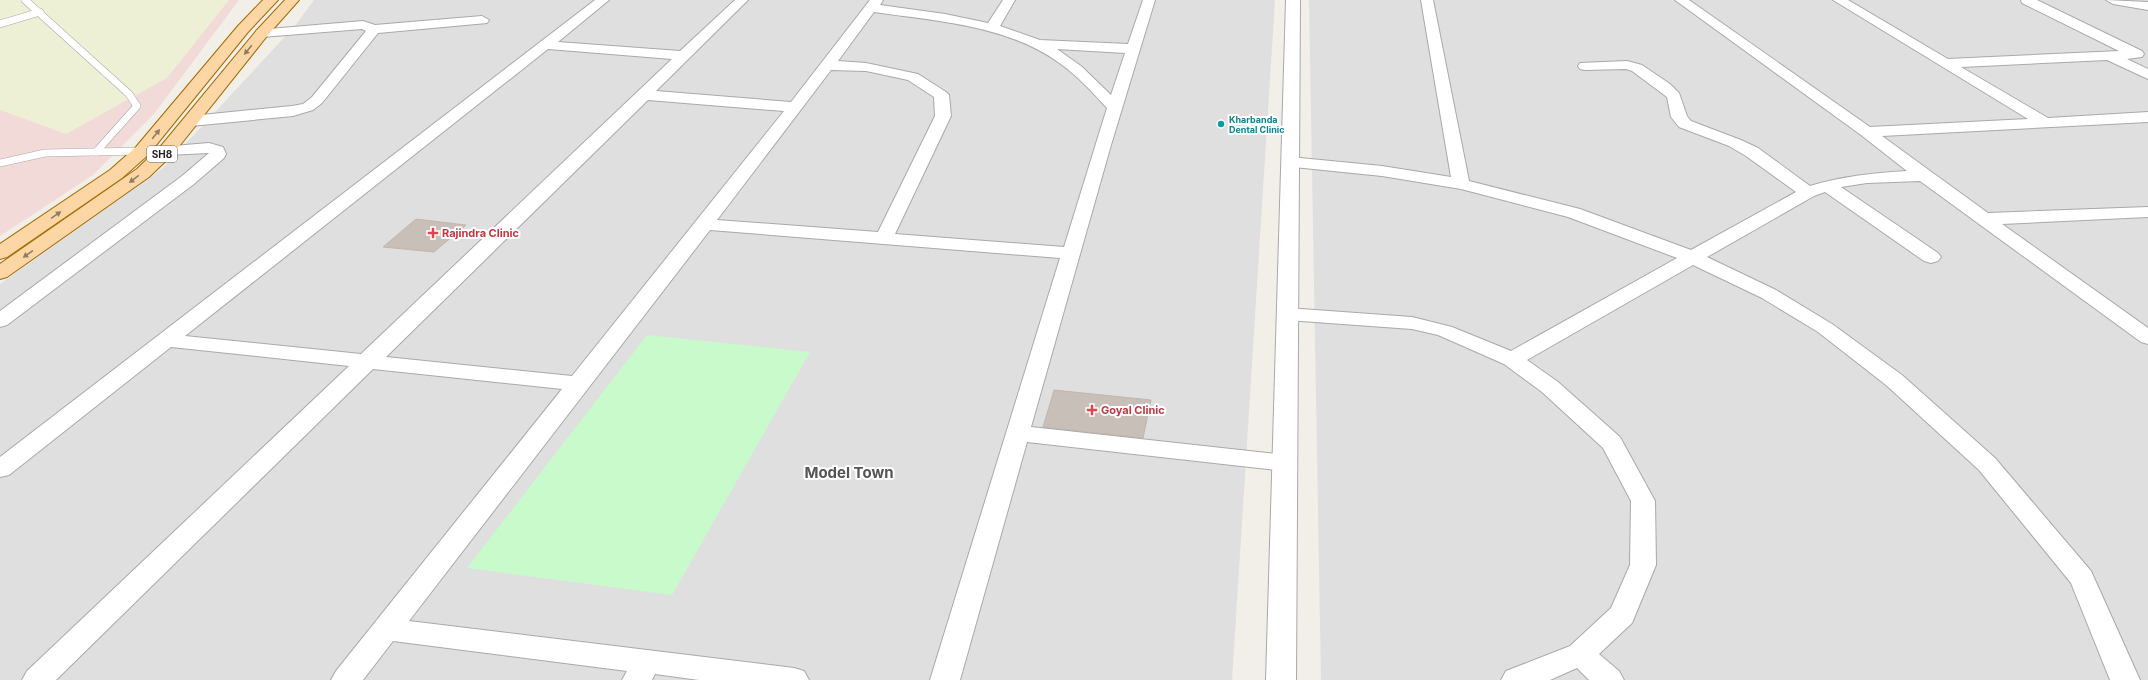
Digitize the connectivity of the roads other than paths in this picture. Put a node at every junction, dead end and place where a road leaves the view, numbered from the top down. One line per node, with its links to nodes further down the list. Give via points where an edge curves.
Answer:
1 (25, 0): 17 (lane)
2 (271, 0): 21 (main road, SH8)
3 (292, 0): 23 (main road, SH8)
4 (603, 0): 25 (street)
5 (742, 0): 28 (street)
6 (1008, 0): 20 (street)
7 (1149, 0): 26 (street)
8 (1293, 0): 44 (street)
9 (1427, 0): 47 (street)
10 (1681, 0): 40 (street)
11 (1839, 0): 12 (street); 30 (street)
12 (1843, 0)
13 (2027, 0): 29 (street)
14 (2113, 0): 16 (street)
15 (874, 4): 20 (street); 31 (street)
16 (2148, 6)
17 (40, 12): 19 (lane); 43 (lane, via 130,94 136,106 130,116)
18 (482, 20): 22 (street)
19 (0, 24)
20 (992, 28): 24 (street)
21 (243, 29): 23 (main road); 42 (main road, SH8, one-way to 21)
22 (374, 29): 23 (street, via 363,25); 38 (street, via 316,100 308,106 293,112)
23 (264, 30): 38 (main road, SH8, one-way to 38)
24 (1034, 43): 26 (street); 36 (street, via 1061,57)
25 (545, 45): 28 (street); 62 (street)
26 (1134, 49): 36 (street)
27 (2110, 55): 29 (street); 30 (street); 33 (street)
28 (684, 56): 34 (street)
29 (2142, 57)
30 (1945, 63): 39 (street)
31 (828, 65): 35 (street); 53 (street, via 866,67 913,77 940,95 943,116)
32 (1585, 66): 49 (street, via 1627,65 1637,68 1674,96 1679,117 1685,124 1736,143)
33 (2148, 75)
34 (644, 95): 35 (street); 64 (street)
35 (796, 107): 52 (street)
36 (1115, 108): 55 (street)
37 (2148, 117): 39 (street)
38 (191, 121): 41 (main road, SH8)
39 (2046, 123): 40 (street)
40 (1867, 132): 46 (street)
41 (166, 150): 58 (main road, SH8, one-way to 58, via 113,195); 60 (street, via 209,148 217,150 218,154 188,180)
42 (142, 151): 43 (lane); 54 (main road, SH8, one-way to 42, via 116,174)
43 (96, 152): 45 (lane, via 45,153)
44 (1290, 162): 47 (street, via 1382,171); 59 (street)
45 (0, 163)
46 (1924, 176): 48 (street, via 1867,178); 51 (street)
47 (1462, 184): 56 (street, via 1574,213)
48 (1828, 186): 49 (street); 57 (street)
49 (1808, 192): 56 (street)
50 (2148, 212): 51 (street)
51 (1986, 219): 61 (street)
52 (704, 224): 53 (street); 65 (street)
53 (884, 238): 55 (street)
54 (0, 253)
55 (1072, 253): 66 (street)
56 (1693, 257): 63 (street); 79 (street, via 1768,294 1824,328 1894,380 1987,464 2082,578)
57 (1931, 257)
58 (0, 273)
59 (1287, 314): 63 (street, via 1412,324 1445,331); 67 (street)
60 (0, 321)
61 (2148, 337)
62 (165, 340): 64 (street); 68 (street)
63 (1512, 359): 70 (street, via 1550,387 1612,443 1643,501 1643,565 1622,615)
64 (367, 362): 65 (street); 72 (street)
65 (579, 384): 69 (street)
66 (1018, 432): 67 (street); 75 (street)
67 (1285, 463): 76 (street)
68 (0, 469)
69 (386, 629): 71 (street); 73 (street)
70 (1580, 654): 77 (street, via 1532,676); 78 (street)
71 (642, 671): 74 (street)
72 (37, 680)
73 (346, 680)
74 (794, 680)
75 (945, 680)
76 (1281, 680)
77 (1516, 680)
78 (1609, 680)
79 (2125, 680)

